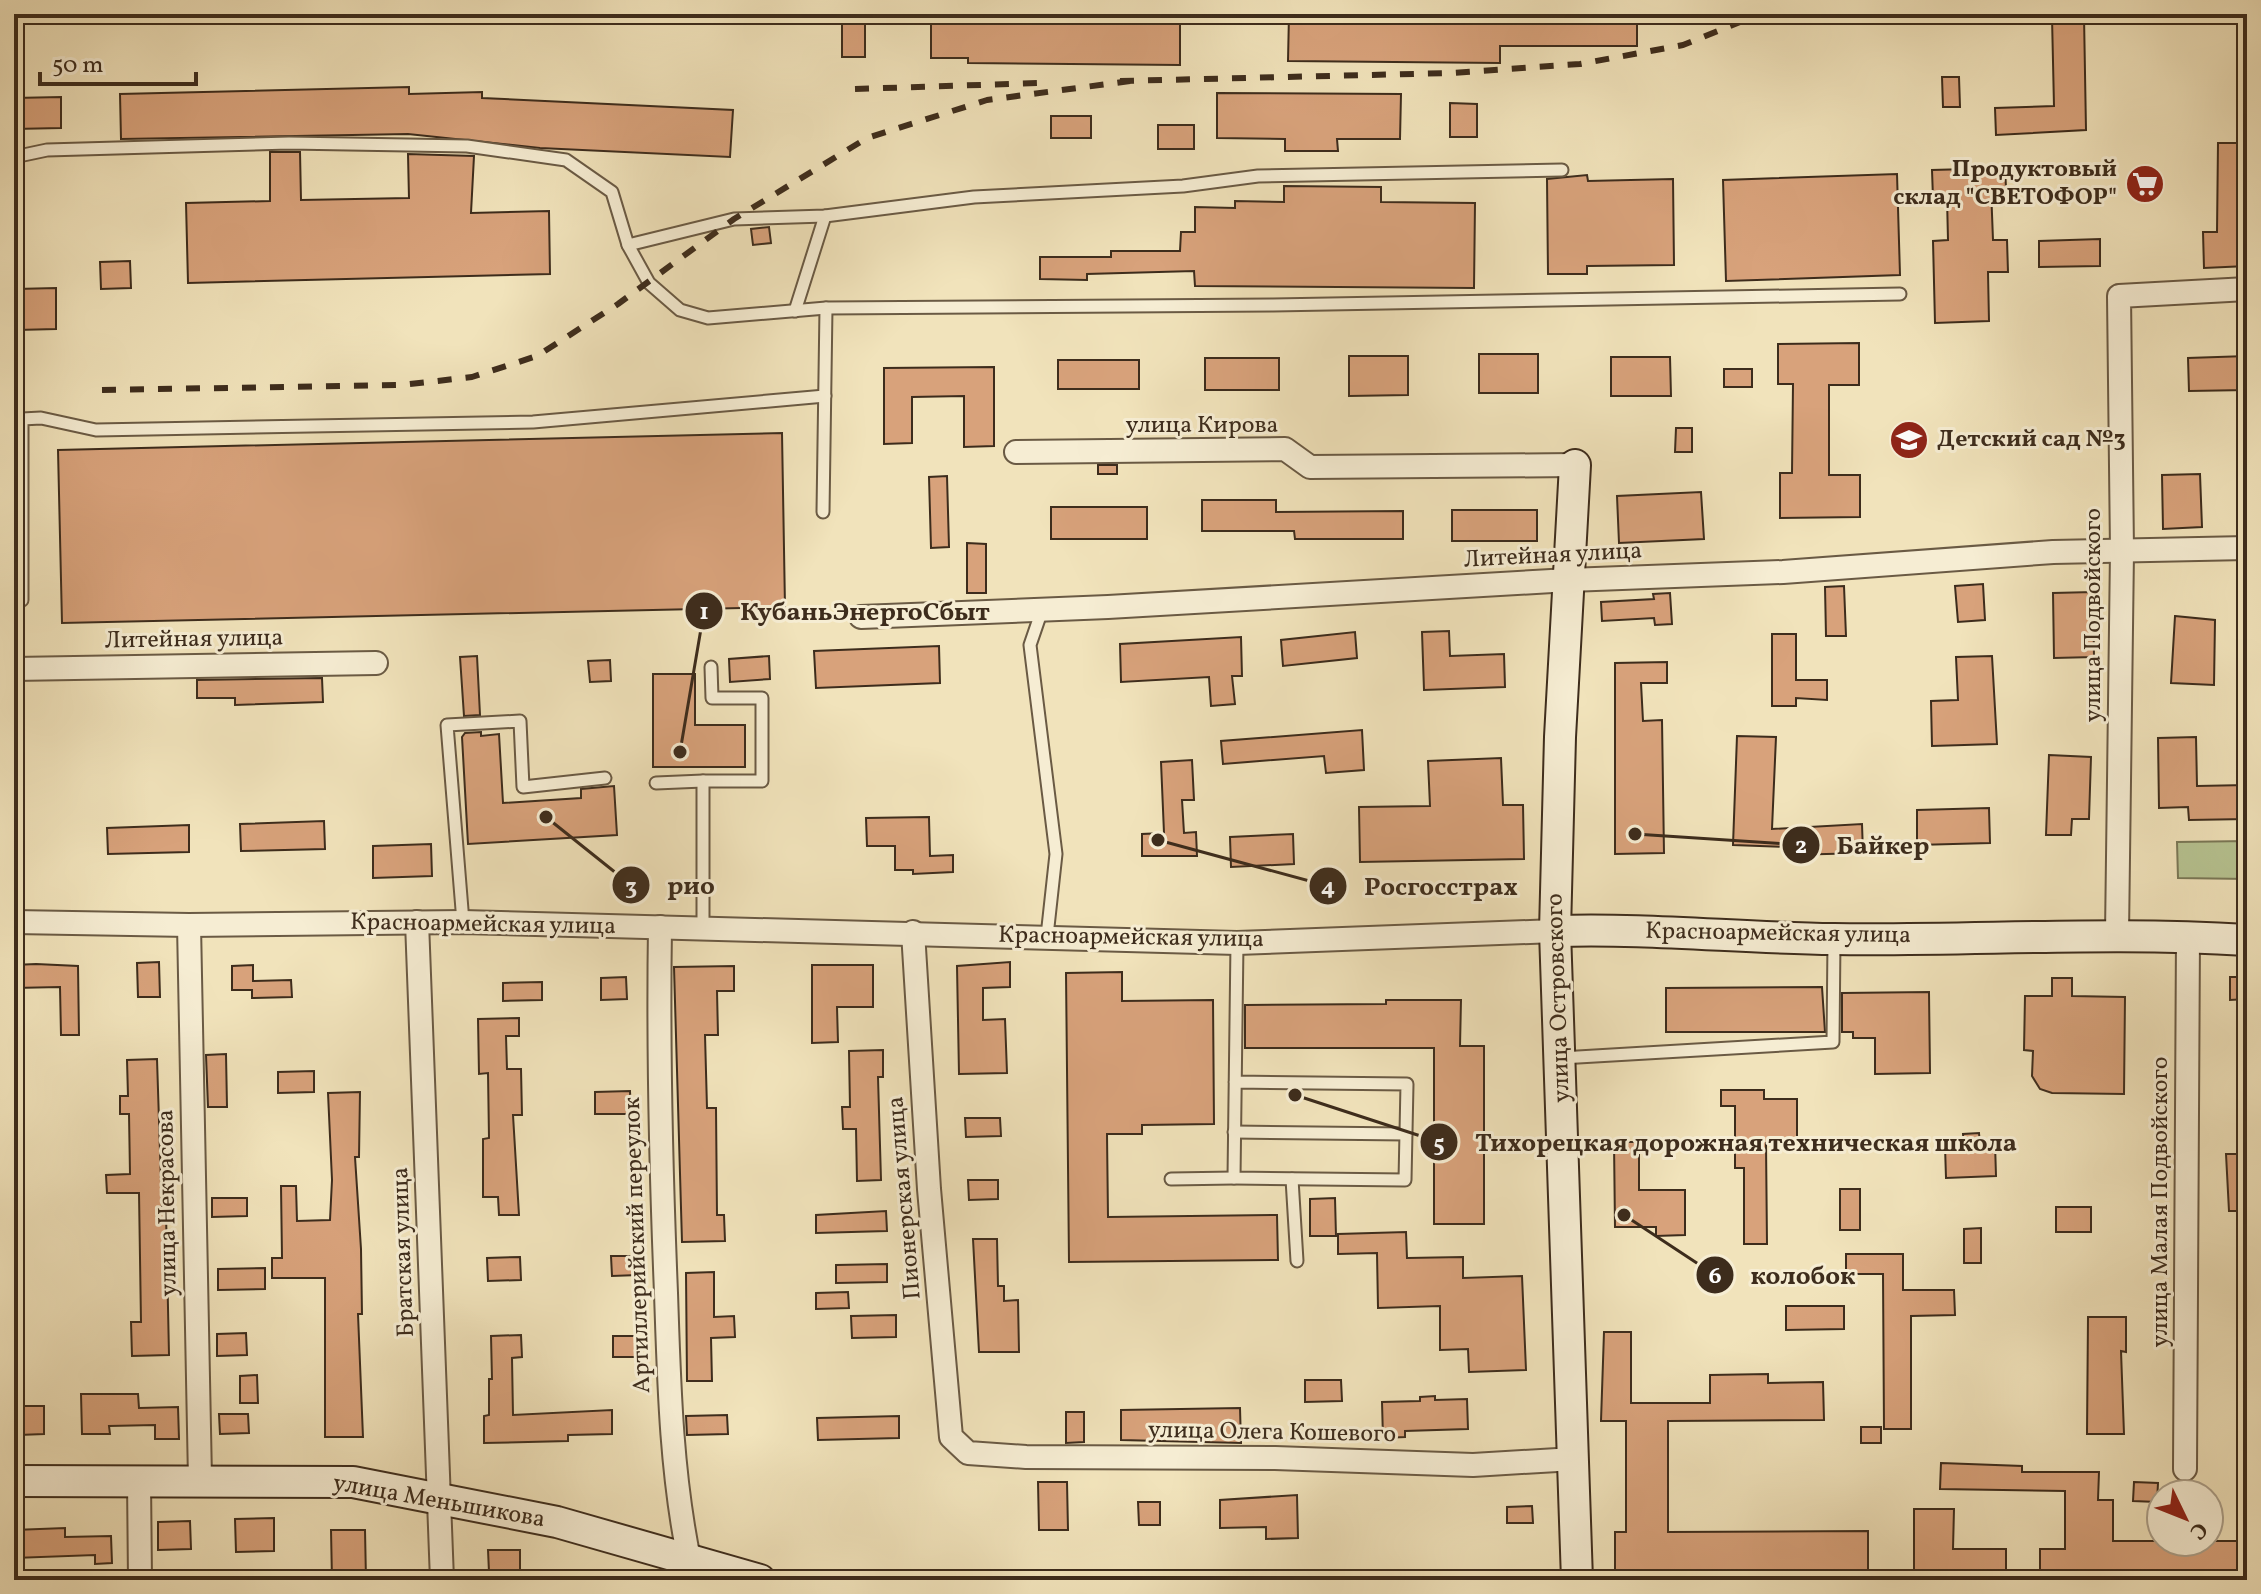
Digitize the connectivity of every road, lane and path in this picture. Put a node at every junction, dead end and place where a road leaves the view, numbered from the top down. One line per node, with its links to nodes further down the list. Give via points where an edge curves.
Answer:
1 (14, 157): 4 (lane, via 47,150 289,143 467,146 566,160 612,192)
2 (1562, 170): 3 (lane, via 1258,176 1183,186 974,197)
3 (825, 216): 4 (lane, via 734,219); 8 (lane)
4 (628, 245): 8 (lane, via 649,283 680,310 708,318)
5 (2247, 289): 14 (street, улица Подвойского, via 2119,296)
6 (1900, 294): 7 (lane)
7 (826, 308): 8 (lane); 9 (lane)
8 (795, 311)
9 (825, 396): 12 (lane); 16 (lane, via 533,422 96,430 22,419 22,600)
10 (1016, 452): 11 (street, улица Кирова, via 1285,449 1310,467)
11 (1575, 465): 15 (street, улица Островского)
12 (823, 512)
13 (2247, 548): 14 (street, Литейная улица)
14 (2122, 551): 15 (street, Литейная улица); 33 (street, улица Подвойского)
15 (1569, 580): 17 (street, Литейная улица); 31 (street, улица Островского)
16 (14, 601)
17 (1042, 610): 18 (street, Литейная улица); 34 (lane, via 1030,645 1056,854)
18 (861, 617)
19 (376, 663): 21 (street, Литейная улица)
20 (711, 667): 23 (lane, via 712,698 762,698 762,781)
21 (14, 669)
22 (605, 778): 27 (lane, via 523,787 520,721 447,725)
23 (703, 781): 24 (lane); 30 (lane)
24 (656, 783)
25 (14, 922): 28 (street, Красноармейская улица)
26 (417, 922): 27 (street, Красноармейская улица); 28 (street, Красноармейская улица); 53 (street, Братская улица)
27 (463, 922): 29 (street, Красноармейская улица)
28 (189, 925): 50 (street, улица Некрасова)
29 (660, 927): 30 (street, Красноармейская улица); 54 (street, Артиллерийский переулок, via 658,1090 671,1435)
30 (703, 928): 32 (street, Красноармейская улица)
31 (1555, 931): 36 (street, Красноармейская улица); 38 (street, Красноармейская улица); 39 (street, улица Островского)
32 (913, 932): 34 (street, Красноармейская улица); 47 (street, Пионерская улица, via 951,1437)
33 (2117, 934): 35 (street, Красноармейская улица); 36 (street, Красноармейская улица)
34 (1047, 936): 38 (street, Красноармейская улица)
35 (2188, 936): 37 (street, Красноармейская улица); 49 (street, улица Малая Подвойского)
36 (1834, 939): 39 (lane, via 1833,1042)
37 (2247, 940)
38 (1237, 943): 40 (lane)
39 (1561, 1058): 48 (street, улица Островского)
40 (1235, 1082): 41 (lane); 42 (lane, via 1407,1084)
41 (1234, 1132): 42 (lane); 43 (lane)
42 (1406, 1134): 45 (lane, via 1405,1180)
43 (1234, 1178): 44 (lane); 45 (lane)
44 (1171, 1179)
45 (1292, 1179): 46 (lane)
46 (1297, 1261)
47 (968, 1453): 48 (street, улица Олега Кошевого, via 1473,1465)
48 (1574, 1459): 58 (street, улица Островского)
49 (2185, 1469)
50 (200, 1479): 52 (street, улица Меньшикова); 53 (street, улица Меньшикова, via 353,1482)
51 (14, 1481): 52 (street, улица Меньшикова)
52 (139, 1481): 55 (street)
53 (440, 1498): 54 (street, улица Меньшикова, via 557,1522); 56 (street, Братская улица)
54 (689, 1559): 57 (street, улица Меньшикова)
55 (140, 1580)
56 (442, 1580)
57 (760, 1580)
58 (1577, 1580)

